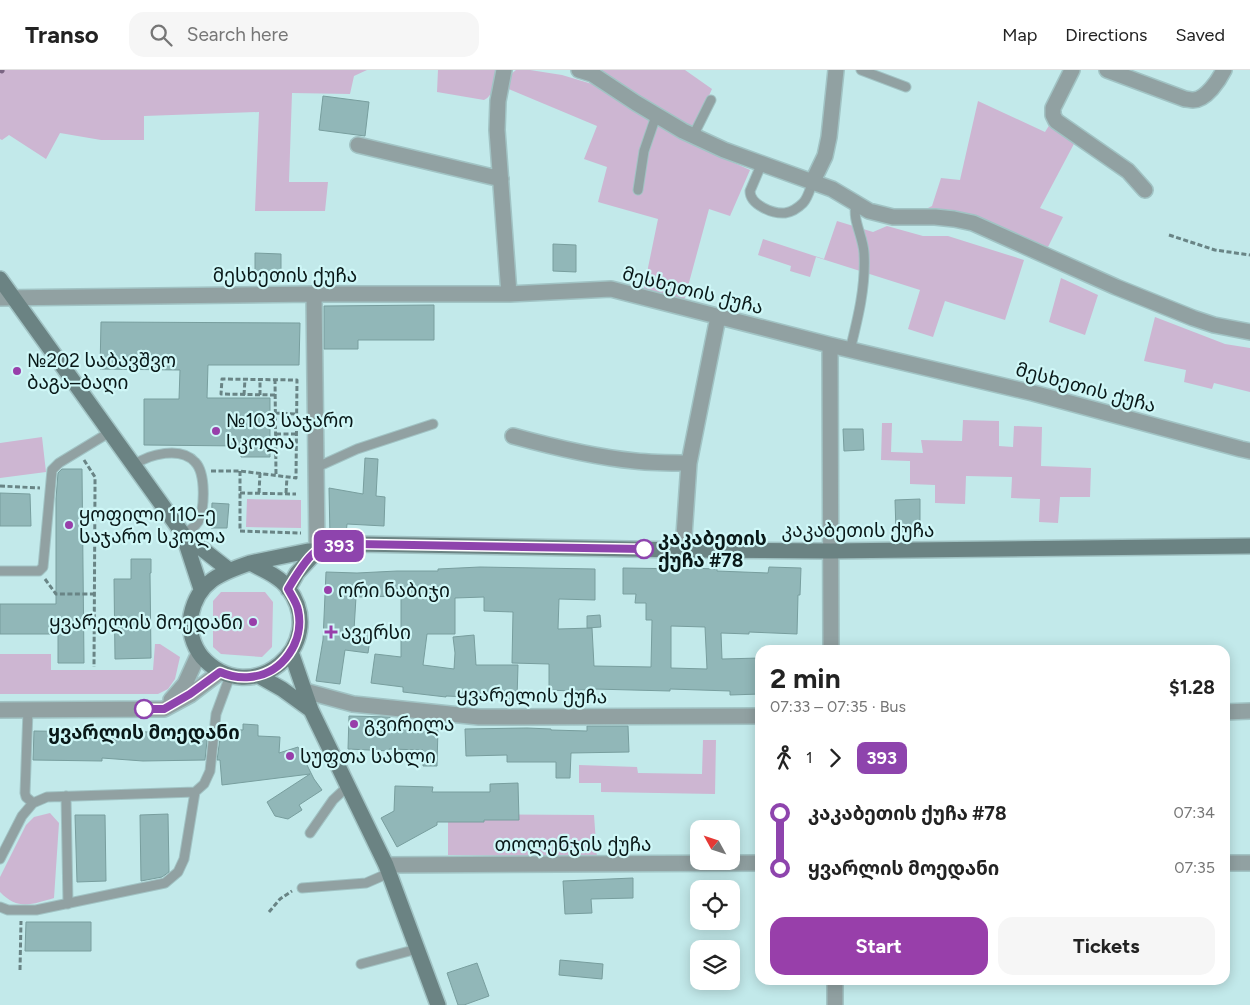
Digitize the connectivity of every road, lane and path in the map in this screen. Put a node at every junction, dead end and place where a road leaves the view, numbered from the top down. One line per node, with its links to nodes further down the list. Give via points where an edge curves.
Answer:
1 (504, 70): 14 (street, via 497,130)
2 (579, 70): 10 (street, via 592,74)
3 (836, 70): 15 (street, via 829,137)
4 (861, 70): 8 (lane)
5 (1072, 70): 17 (street, via 1053,108 1056,122 1128,171)
6 (1107, 70): 7 (street, via 1194,100 1212,88)
7 (1224, 70)
8 (906, 87)
9 (711, 100): 11 (lane)
10 (656, 116): 11 (street); 16 (lane, via 644,151)
11 (693, 136): 13 (street)
12 (358, 145): 14 (street)
13 (762, 163): 15 (street); 15 (lane, via 750,196 767,209 783,213 798,207 804,202)
14 (501, 180): 23 (street)
15 (813, 181): 18 (street)
16 (638, 190)
17 (1145, 190)
18 (856, 204): 26 (street, via 893,217 954,218 973,223 1193,318); 28 (lane, via 854,216 861,236 864,270 862,301)
19 (1169, 235): 20 (path, via 1215,250)
20 (1250, 255)
21 (0, 279): 24 (street)
22 (314, 294): 23 (street, მესხეთის ქუჩა); 24 (street, მესხეთის ქუჩა); 46 (street)
23 (509, 294): 25 (street, მესხეთის ქუჩა, via 611,289)
24 (7, 298): 38 (street)
25 (718, 318): 27 (street, მესხეთის ქუჩა); 44 (street)
26 (1250, 332)
27 (830, 345): 28 (street, მესხეთის ქუჩა); 63 (street)
28 (850, 350): 43 (street, მესხეთის ქუჩა, via 1033,393)
29 (245, 379): 30 (path); 32 (path); 32 (path, via 222,378 222,394)
30 (260, 379): 31 (path); 33 (path)
31 (275, 379): 34 (path); 36 (path, via 297,380)
32 (244, 395): 33 (path)
33 (260, 395): 34 (path)
34 (275, 395): 35 (path)
35 (275, 413): 36 (path); 39 (path)
36 (296, 414): 40 (path)
37 (433, 424): 46 (lane, via 357,449)
38 (110, 432): 42 (lane); 45 (street)
39 (276, 434): 40 (path); 50 (path)
40 (296, 434): 51 (path, via 296,478)
41 (513, 436): 44 (street, via 599,456)
42 (79, 451): 53 (lane, via 52,470); 70 (path, via 95,478)
43 (1250, 451)
44 (689, 463): 61 (street)
45 (134, 465): 47 (lane, via 153,456 179,454 188,456); 59 (street)
46 (315, 468): 62 (street)
47 (201, 470): 48 (path); 59 (lane, via 202,510 194,528)
48 (240, 471): 49 (path); 54 (path)
49 (260, 473): 50 (path); 55 (path)
50 (276, 475): 51 (path)
51 (287, 477): 56 (path)
52 (0, 486): 53 (path)
53 (50, 489): 67 (lane, via 43,567)
54 (240, 493): 55 (path); 58 (path, via 240,531)
55 (259, 493): 56 (path)
56 (286, 494): 57 (path)
57 (296, 494)
58 (301, 532)
59 (183, 534): 65 (street); 68 (street)
60 (1250, 546): 63 (street, კაკაბეთის ქუჩა)
61 (683, 550): 62 (street, კაკაბეთის ქუჩა, via 344,544); 63 (street, კაკაბეთის ქუჩა)
62 (316, 551): 64 (street, კაკაბეთის ქუჩა); 69 (street)
63 (830, 551): 71 (street)
64 (250, 563): 65 (street); 69 (street, via 280,580)
65 (229, 570): 68 (street)
66 (0, 571): 67 (lane)
67 (39, 571): 70 (path, via 56,594)
68 (201, 589): 73 (street, via 193,604 190,621 192,638)
69 (288, 589): 72 (street, via 298,608 300,623 298,638)
70 (94, 594): 74 (path)
71 (831, 645)
72 (291, 652): 76 (street, via 277,667); 77 (street)
73 (199, 653): 75 (street, via 208,664); 78 (street, via 185,684)
74 (94, 667)
75 (225, 674): 76 (street, via 248,678); 78 (street); 86 (lane, via 216,714 210,771 204,784)
76 (259, 676): 81 (street)
77 (306, 691): 81 (street); 84 (street, ყვარელის ქუჩა, via 353,704 479,717)
78 (164, 709): 80 (street)
79 (0, 710): 80 (street)
80 (28, 710): 88 (lane, via 25,793)
81 (312, 710): 85 (street)
82 (1250, 711): 83 (street)
83 (1230, 712)
84 (755, 716)
85 (348, 786): 89 (lane, via 333,800); 94 (street)
86 (195, 792): 87 (lane); 96 (lane, via 184,859 178,872 164,883)
87 (66, 796): 88 (lane, via 47,797); 96 (lane)
88 (33, 804): 90 (lane, via 22,816)
89 (310, 833)
90 (0, 859)
91 (755, 863): 94 (street, თოლენჯის ქუჩა)
92 (1230, 863): 93 (street)
93 (1250, 863)
94 (388, 869): 95 (lane, via 366,883); 100 (street)
95 (302, 888): 99 (path, via 288,892)
96 (68, 904): 98 (lane)
97 (0, 907): 98 (lane)
98 (22, 910): 102 (path)
99 (269, 912)
100 (417, 949): 101 (lane); 104 (street)
101 (361, 964)
102 (20, 970)
103 (835, 985): 105 (street)
104 (438, 1005)
105 (835, 1005)

